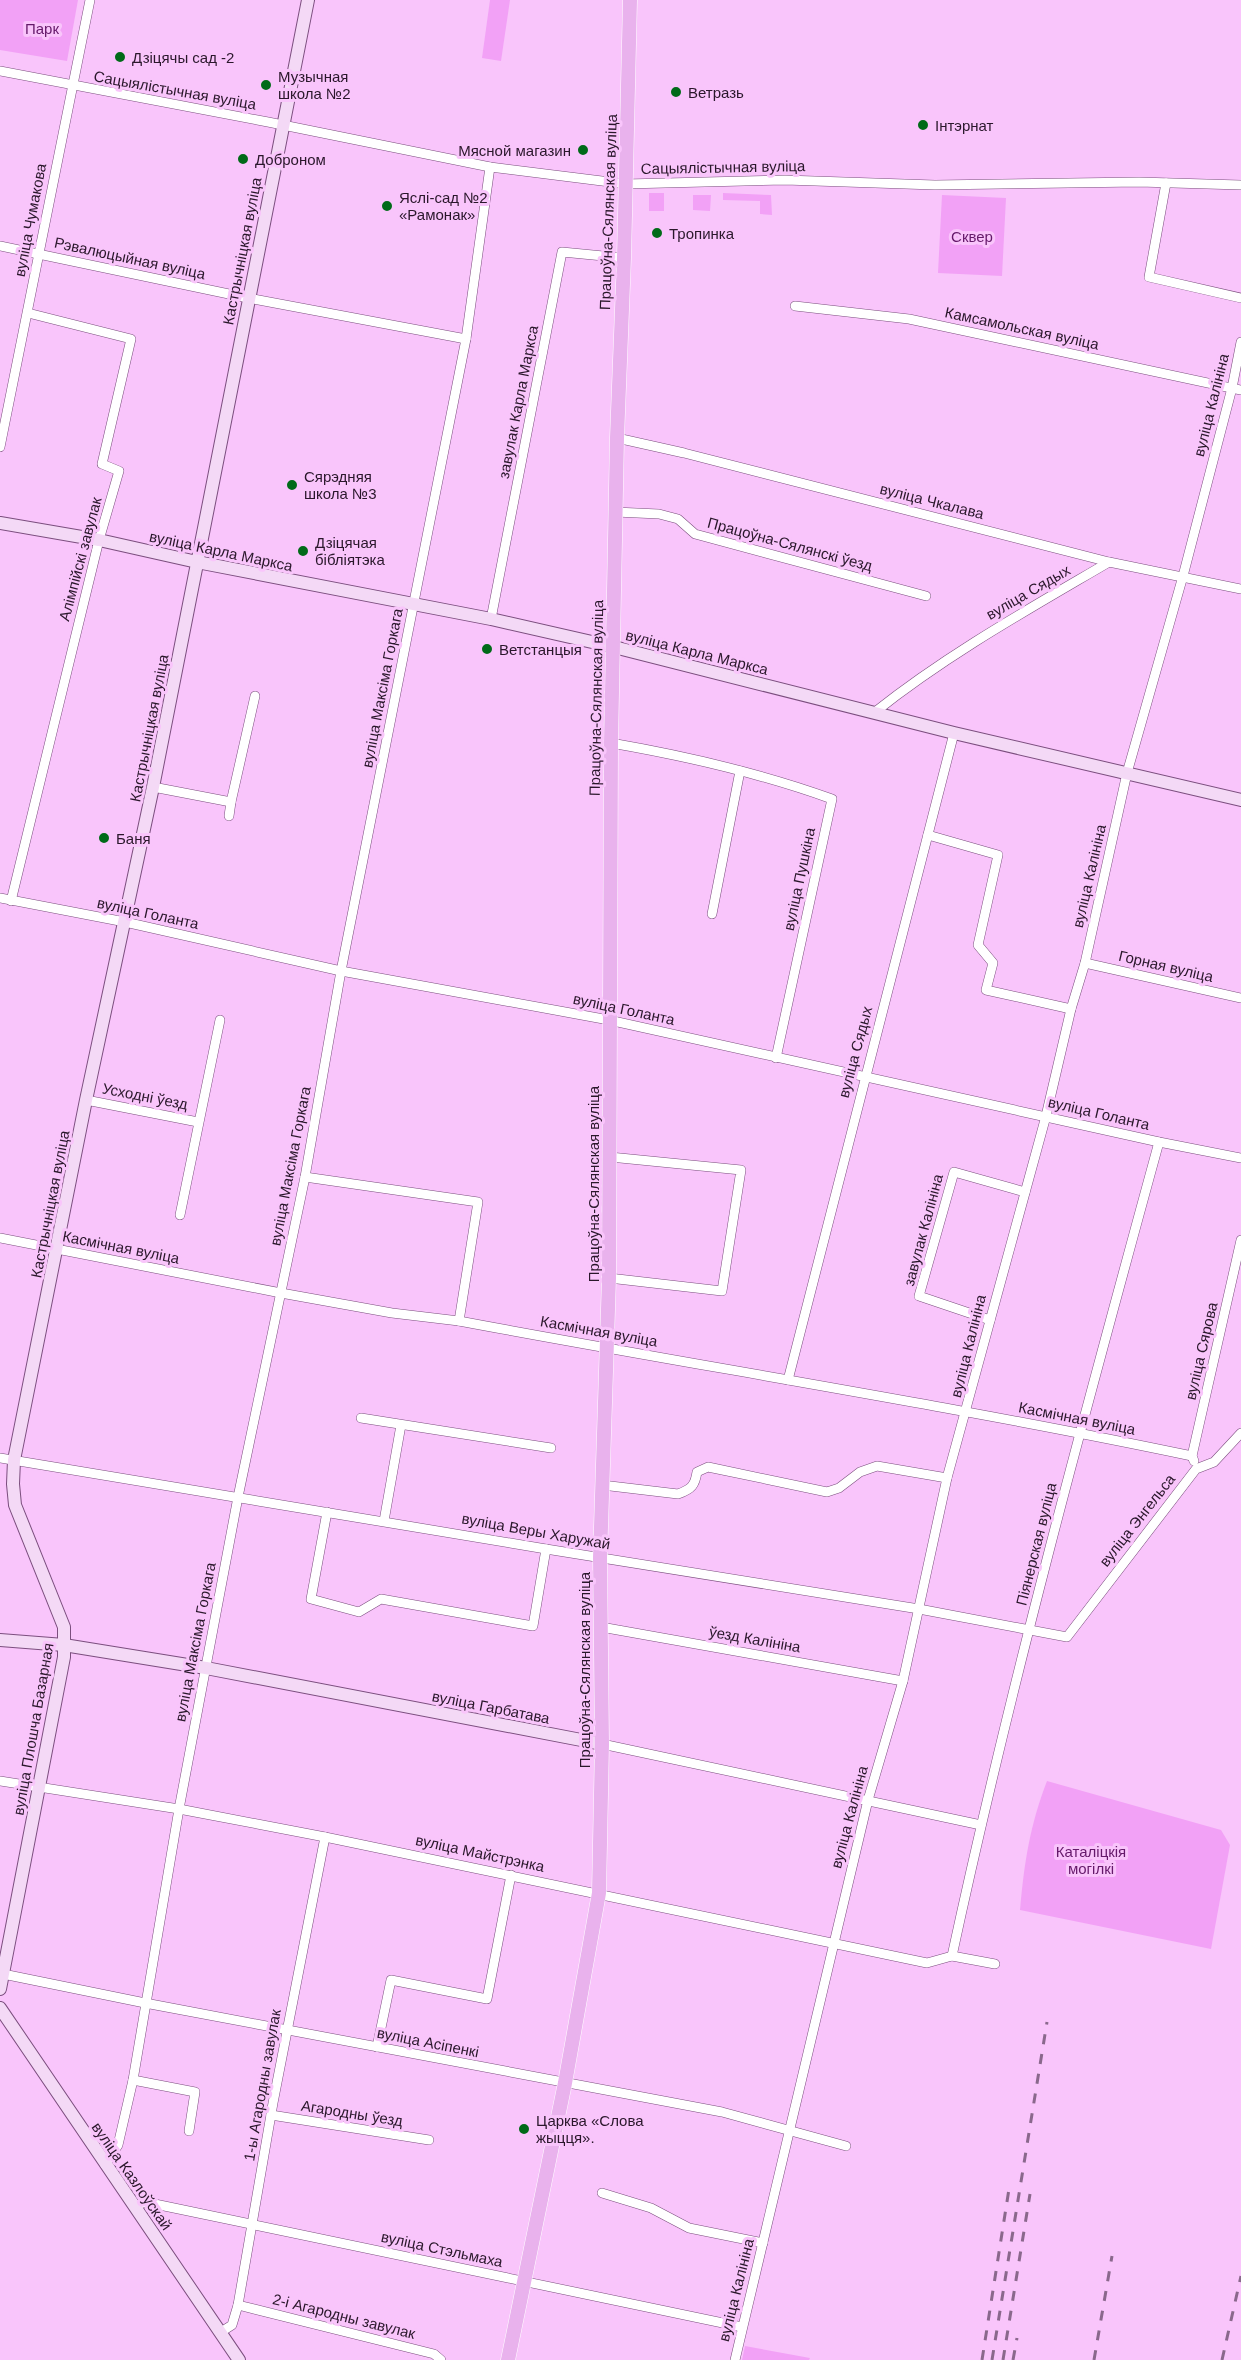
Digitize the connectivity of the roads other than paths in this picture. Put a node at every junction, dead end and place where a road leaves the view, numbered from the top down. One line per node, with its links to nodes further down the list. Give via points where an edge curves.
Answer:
1 (90, 0): 5 (street, вуліца Чумакова)
2 (308, 0): 6 (street, Кастрычніцкая вуліца)
3 (630, 0): 9 (main road, Працоўна-Сялянская вуліца)
4 (0, 71): 5 (street, Сацыялістычная вуліца)
5 (72, 86): 6 (street, Сацыялістычная вуліца); 12 (street, вуліца Чумакова)
6 (282, 125): 7 (street, Сацыялістычная вуліца); 14 (street, Кастрычніцкая вуліца)
7 (490, 167): 9 (street, Сацыялістычная вуліца); 18 (street, вуліца Максіма Горкага)
8 (1166, 183): 9 (street, Сацыялістычная вуліца, via 935,185 785,180); 10 (street, Сацыялістычная вуліца); 15 (street, via 1149,277)
9 (626, 184): 13 (main road, Працоўна-Сялянская вуліца)
10 (1241, 185)
11 (0, 246): 12 (street, Рэвалюцыйная вуліца)
12 (38, 255): 14 (street, Рэвалюцыйная вуліца); 17 (street, вуліца Чумакова)
13 (624, 258): 21 (main road, Працоўна-Сялянская вуліца); 32 (street, завулак Карла Маркса, via 562,252)
14 (248, 298): 18 (street, Рэвалюцыйная вуліца); 26 (street, Кастрычніцкая вуліца)
15 (1241, 298)
16 (795, 306): 20 (street, Камсамольская вуліца, via 909,319)
17 (28, 313): 22 (street, вуліца Чумакова); 25 (street, Алімпійскі завулак, via 131,339 102,464 119,471)
18 (466, 339): 31 (street, вуліца Максіма Горкага)
19 (1241, 342): 20 (street, вуліца Калініна)
20 (1236, 389): 28 (street, вуліца Калініна)
21 (617, 438): 23 (main road, Працоўна-Сялянская вуліца); 27 (street, вуліца Чкалава)
22 (0, 447)
23 (615, 512): 30 (street, Працоўна-Сялянскі ўезд, via 678,519 695,534); 33 (main road, Працоўна-Сялянская вуліца)
24 (0, 523): 25 (street, вуліца Карла Маркса)
25 (99, 540): 26 (street, вуліца Карла Маркса); 46 (street, Алімпійскі завулак)
26 (196, 562): 31 (street, вуліца Карла Маркса); 40 (street, Кастрычніцкая вуліца)
27 (1109, 562): 28 (street, вуліца Чкалава); 35 (street, вуліца Сядых, via 989,632)
28 (1183, 576): 29 (street, вуліца Чкалава); 39 (street, вуліца Калініна)
29 (1241, 589)
30 (926, 597)
31 (414, 605): 32 (street, вуліца Карла Маркса); 50 (street, вуліца Максіма Горкага)
32 (491, 619): 33 (street, вуліца Карла Маркса)
33 (614, 647): 35 (street, вуліца Карла Маркса); 37 (main road, Працоўна-Сялянская вуліца)
34 (255, 696): 42 (street)
35 (875, 712): 36 (street, вуліца Карла Маркса)
36 (954, 733): 39 (street, вуліца Карла Маркса); 44 (street, вуліца Сядых)
37 (611, 743): 38 (street, вуліца Пушкіна); 54 (main road, Працоўна-Сялянская вуліца)
38 (740, 771): 47 (street); 55 (street, вуліца Пушкіна, via 832,799)
39 (1127, 773): 41 (street, вуліца Карла Маркса); 49 (street, вуліца Калініна)
40 (153, 786): 42 (street); 48 (street, Кастрычніцкая вуліца)
41 (1241, 800)
42 (231, 802): 43 (street)
43 (229, 816)
44 (928, 835): 52 (street, via 998,855 978,945 993,963 986,990); 56 (street, вуліца Сядых)
45 (0, 898): 46 (street, вуліца Голанта)
46 (11, 901): 48 (street, вуліца Голанта)
47 (712, 914)
48 (124, 922): 50 (street, вуліца Голанта); 57 (street, Кастрычніцкая вуліца)
49 (1084, 963): 51 (street, Горная вуліца); 52 (street, вуліца Калініна)
50 (341, 971): 54 (street, вуліца Голанта); 63 (street, вуліца Максіма Горкага)
51 (1241, 998)
52 (1071, 1009): 58 (street, вуліца Калініна)
53 (220, 1020): 59 (street, Усходні ўезд)
54 (609, 1020): 55 (street, вуліца Голанта); 61 (main road, Працоўна-Сялянская вуліца)
55 (776, 1058): 56 (street, вуліца Голанта)
56 (864, 1078): 58 (street, вуліца Голанта); 74 (street, вуліца Сядых)
57 (86, 1100): 59 (street, Усходні ўезд); 68 (street, Кастрычніцкая вуліца)
58 (1046, 1116): 60 (street, вуліца Голанта); 64 (street, вуліца Калініна)
59 (198, 1122): 65 (street, Усходні ўезд)
60 (1159, 1142): 62 (street, вуліца Голанта); 78 (street, Піянерская вуліца)
61 (609, 1157): 69 (main road, Працоўна-Сялянская вуліца); 69 (street, via 741,1170 722,1291)
62 (1241, 1158)
63 (305, 1177): 70 (street, вуліца Максіма Горкага); 72 (street, via 478,1202)
64 (1025, 1192): 71 (street, вуліца Калініна); 71 (street, завулак Калініна, via 954,1172 920,1296)
65 (180, 1215)
66 (0, 1238): 68 (street, Касмічная вуліца)
67 (1241, 1240): 81 (street, вуліца Сярова)
68 (56, 1250): 70 (street, Касмічная вуліца); 83 (street, Кастрычніцкая вуліца)
69 (609, 1278): 73 (main road, Працоўна-Сялянская вуліца)
70 (281, 1293): 72 (street, Касмічная вуліца); 87 (street, вуліца Максіма Горкага)
71 (990, 1320): 75 (street, вуліца Калініна)
72 (459, 1321): 73 (street, Касмічная вуліца)
73 (607, 1349): 74 (street, Касмічная вуліца); 86 (main road, Працоўна-Сялянская вуліца)
74 (789, 1380): 75 (street, Касмічная вуліца)
75 (967, 1413): 78 (street, Касмічная вуліца); 85 (street, вуліца Калініна)
76 (361, 1418): 77 (street)
77 (401, 1425): 80 (street); 89 (street)
78 (1080, 1432): 81 (street, Касмічная вуліца); 94 (street, Піянерская вуліца)
79 (1241, 1433): 84 (street, вуліца Энгельса, via 1214,1462)
80 (551, 1448)
81 (1192, 1456): 84 (street, вуліца Сярова)
82 (0, 1458): 83 (street, вуліца Веры Харужай)
83 (14, 1460): 87 (street, вуліца Веры Харужай); 97 (street, вуліца Плошча Базарная, via 15,1505 64,1627)
84 (1196, 1469): 95 (street, вуліца Энгельса)
85 (947, 1478): 86 (street, via 877,1466 827,1492 708,1467 697,1472 695,1484 689,1490 678,1494); 92 (street, вуліца Калініна)
86 (602, 1485): 91 (main road, Працоўна-Сялянская вуліца)
87 (238, 1497): 88 (street, вуліца Веры Харужай); 98 (street, вуліца Максіма Горкага)
88 (327, 1512): 89 (street, вуліца Веры Харужай); 90 (street, via 311,1599 359,1612 381,1599 533,1626)
89 (384, 1521): 90 (street, вуліца Веры Харужай)
90 (546, 1549): 91 (street, вуліца Веры Харужай)
91 (600, 1558): 92 (street, вуліца Веры Харужай); 93 (main road, Працоўна-Сялянская вуліца)
92 (920, 1609): 94 (street, вуліца Веры Харужай); 99 (street, вуліца Калініна)
93 (601, 1627): 99 (street, ўезд Калініна); 100 (main road, Працоўна-Сялянская вуліца)
94 (1031, 1630): 95 (street, вуліца Веры Харужай); 105 (street, Піянерская вуліца)
95 (1067, 1637)
96 (0, 1640): 97 (street, вуліца Гарбатава)
97 (64, 1645): 98 (street, вуліца Гарбатава); 102 (street, вуліца Плошча Базарная)
98 (206, 1668): 100 (street, вуліца Гарбатава); 104 (street, вуліца Максіма Горкага)
99 (903, 1681): 103 (street, вуліца Калініна)
100 (602, 1744): 103 (street, вуліца Гарбатава); 108 (main road, Працоўна-Сялянская вуліца)
101 (0, 1781): 102 (street, вуліца Майстрэнка)
102 (40, 1786): 104 (street, вуліца Майстрэнка); 112 (street, вуліца Плошча Базарная)
103 (868, 1800): 105 (street, вуліца Гарбатава); 109 (street, вуліца Калініна)
104 (179, 1809): 106 (street, вуліца Майстрэнка); 114 (street, вуліца Максіма Горкага)
105 (981, 1825): 110 (street, Піянерская вуліца)
106 (324, 1837): 107 (street, вуліца Майстрэнка); 116 (street, 1-ы Агародны завулак)
107 (511, 1875): 108 (street, вуліца Майстрэнка); 117 (street, via 487,2000 391,1980)
108 (599, 1893): 109 (street, вуліца Майстрэнка); 119 (main road, Працоўна-Сялянская вуліца)
109 (832, 1944): 110 (street, вуліца Майстрэнка, via 927,1963); 121 (street, вуліца Калініна)
110 (952, 1956): 111 (street)
111 (994, 1964)
112 (3, 1974): 113 (street); 114 (street, вуліца Асіпенкі)
113 (0, 1989)
114 (144, 2003): 116 (street, вуліца Асіпенкі); 118 (street, вуліца Максіма Горкага)
115 (0, 2008): 125 (street, вуліца Казлоўскай)
116 (288, 2029): 117 (street, вуліца Асіпенкі); 120 (street, 1-ы Агародны завулак)
117 (377, 2047): 119 (street, вуліца Асіпенкі)
118 (133, 2080): 122 (street, via 195,2092); 125 (street, вуліца Максіма Горкага, via 118,2145)
119 (564, 2083): 121 (street, вуліца Асіпенкі, via 722,2112); 130 (main road, Працоўна-Сялянская вуліца)
120 (271, 2115): 123 (street, Агародны ўезд); 128 (street, 1-ы Агародны завулак)
121 (788, 2130): 124 (street, вуліца Асіпенкі); 129 (street, вуліца Калініна)
122 (189, 2131)
123 (429, 2140)
124 (846, 2146)
125 (105, 2165): 127 (street, вуліца Казлоўскай)
126 (602, 2193): 129 (street, via 651,2208 688,2228)
127 (136, 2206): 128 (street, вуліца Стэльмаха, via 150,2203); 133 (street, вуліца Казлоўскай)
128 (253, 2224): 130 (street, вуліца Стэльмаха); 131 (street, 1-ы Агародны завулак)
129 (763, 2243): 132 (street, вуліца Калініна)
130 (525, 2282): 132 (street, вуліца Стэльмаха); 136 (main road, Працоўна-Сялянская вуліца)
131 (238, 2305): 133 (street, 1-ы Агародны завулак, via 232,2325); 135 (street, 2-і Агародны завулак, via 434,2354)
132 (742, 2328): 137 (street, вуліца Калініна)
133 (221, 2332): 134 (street, вуліца Казлоўскай)
134 (240, 2360)
135 (441, 2360)
136 (508, 2360)
137 (735, 2360)

